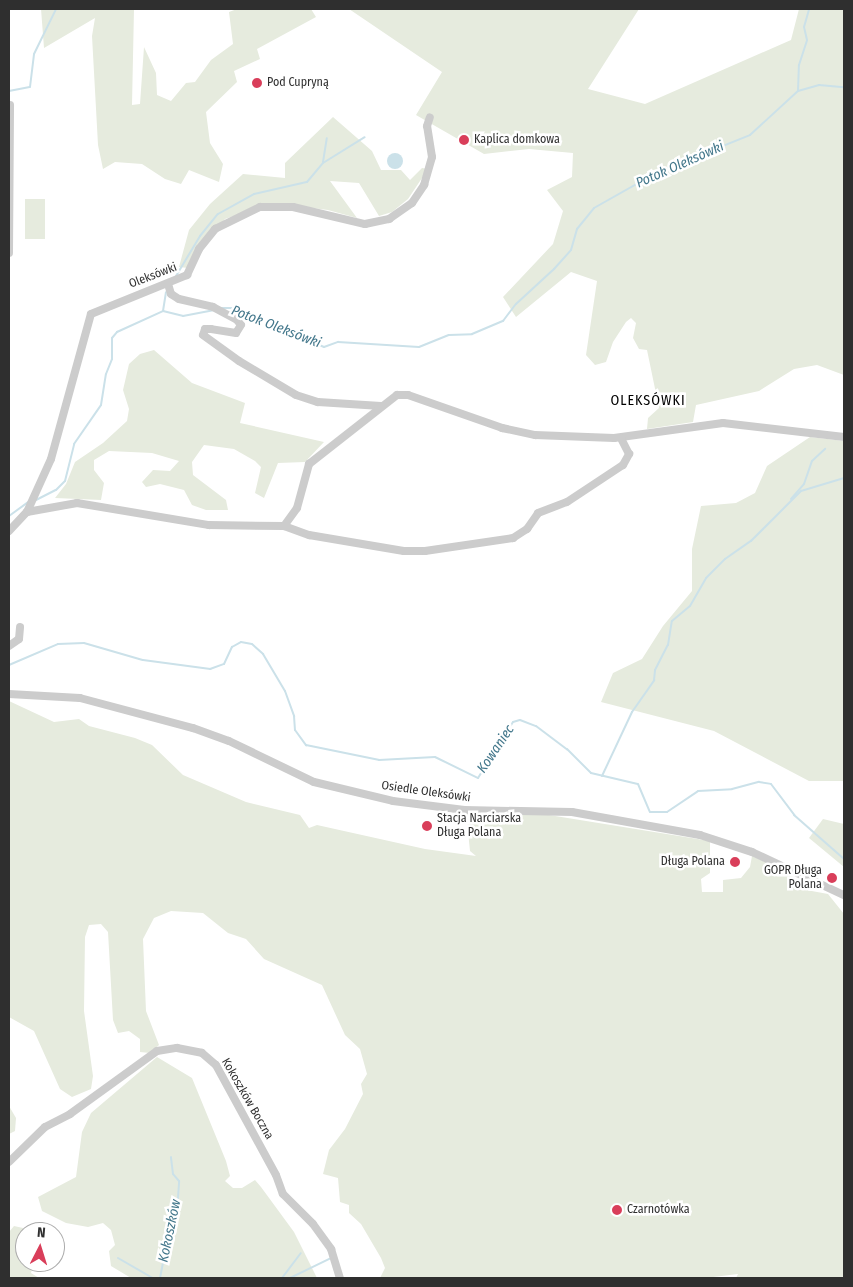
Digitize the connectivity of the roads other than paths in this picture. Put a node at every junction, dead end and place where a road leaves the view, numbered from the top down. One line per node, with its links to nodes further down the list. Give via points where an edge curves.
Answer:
1 (10, 104): 3 (street)
2 (430, 117): 4 (street, Oleksówki, via 427,126 430,169 424,185 412,203 389,218 366,224 294,207 260,207 215,229 199,249 187,275)
3 (9, 254)
4 (168, 284): 5 (street, via 171,294 179,299 216,308 236,320 240,330 236,333 205,329 204,335 296,395 326,403); 8 (street, Oleksówki, via 142,291 91,314 59,436)
5 (382, 406): 7 (street, via 397,395 408,395 516,433); 10 (street, via 309,464 297,508)
6 (844, 437): 7 (street, via 723,423)
7 (621, 438): 10 (street, via 629,454 623,465 567,502 538,513 527,529 513,538 404,551 309,535)
8 (27, 512): 9 (street, Oleksówki); 10 (street, via 77,503 209,525)
9 (10, 526)
10 (284, 526)
11 (20, 627): 12 (street, via 19,639)
12 (9, 646)
13 (9, 694): 14 (street, Osiedle Oleksówki, via 80,698 193,728 229,741 314,782 394,801 464,810 572,812 700,835 752,852)
14 (844, 895)
15 (9, 1162): 16 (street, Kokoszków Boczna, via 45,1127 70,1114 157,1051 177,1048 202,1053 216,1065 276,1175 283,1194 312,1224 330,1249)
16 (340, 1278)

